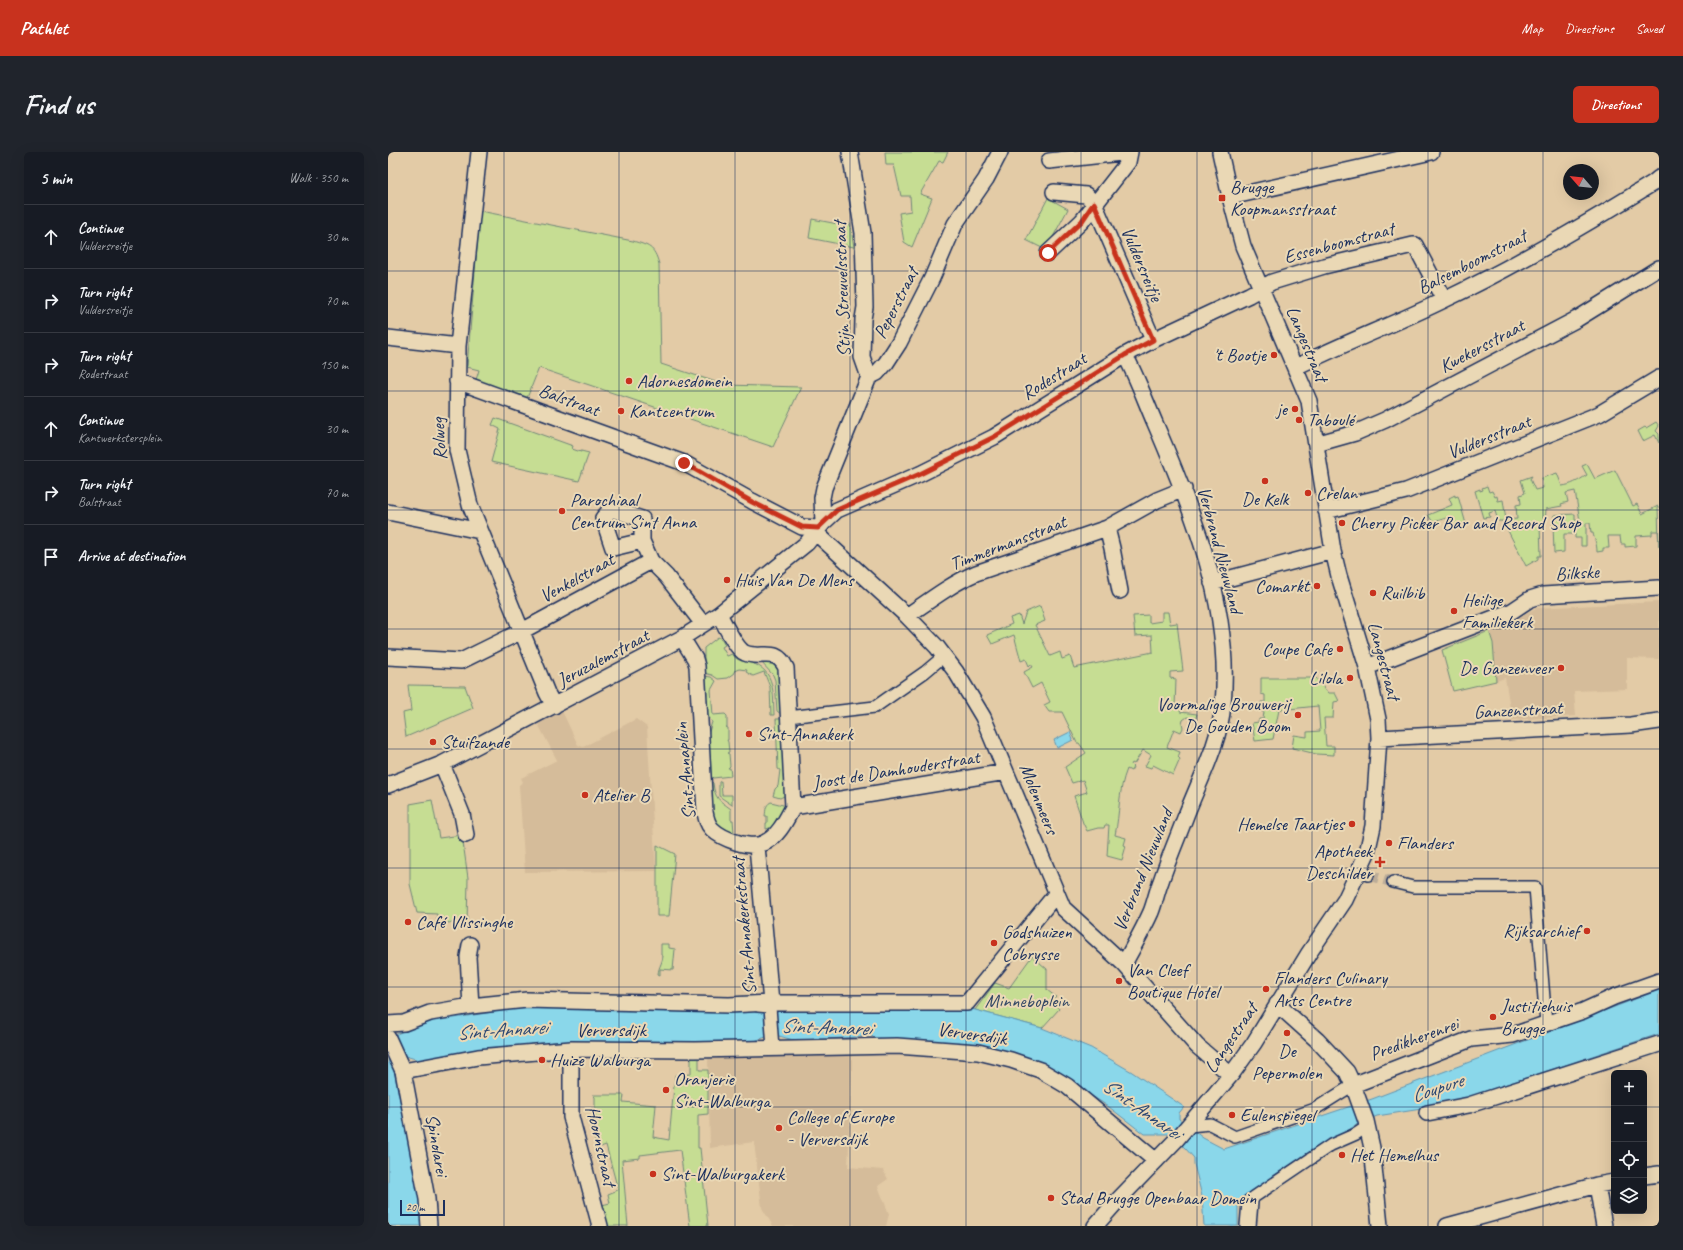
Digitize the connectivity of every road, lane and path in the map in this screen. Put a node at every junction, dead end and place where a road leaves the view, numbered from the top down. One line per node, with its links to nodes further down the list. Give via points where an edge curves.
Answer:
1 (479, 152): 18 (street, Rolweg)
2 (850, 152): 21 (street, Stijn Streuvelsstraat, via 863,233 866,307 863,319 862,357)
3 (1000, 152): 21 (street, Peperstraat, via 986,179 955,224 932,278 899,343 886,363)
4 (1130, 152): 7 (street); 11 (street, via 1128,162)
5 (1220, 152): 10 (street, Langestraat)
6 (1431, 152): 10 (street)
7 (1049, 161)
8 (1659, 178): 15 (street, Balsemboomstraat, via 1653,184 1515,264)
9 (1054, 192): 11 (street, via 1086,195)
10 (1230, 197): 14 (street, Langestraat, via 1241,240)
11 (1094, 203): 12 (street, via 1082,221); 17 (street, Vuldersreitje)
12 (1048, 253)
13 (1659, 268): 24 (street, Kwekersstraat, via 1577,319 1386,420 1355,433)
14 (1262, 288): 15 (street, Essenboomstraat, via 1272,282 1324,266 1416,245); 17 (street, Rodestraat); 20 (street, Langestraat)
15 (1444, 300): 20 (street, Balsemboomstraat)
16 (388, 338): 18 (street)
17 (1153, 340): 19 (street, Rodestraat)
18 (458, 346): 23 (street, Rolweg)
19 (1125, 355): 25 (street, Verbrand Nieuwland, via 1144,393 1148,408); 28 (street, Rodestraat, via 994,437 920,474 837,510)
20 (1296, 368): 24 (street, Langestraat, via 1309,401)
21 (869, 377): 28 (street, Peperstraat, via 822,498)
22 (1659, 378): 26 (street, Vuldersstraat, via 1599,414 1406,491)
23 (457, 381): 28 (street, Balstraat, via 684,463 802,527); 30 (street, Rolweg, via 457,450 470,504)
24 (1316, 444): 26 (street, Langestraat)
25 (1184, 489): 29 (street, Timmermansstraat, via 1157,500); 34 (street, Verbrand Nieuwland)
26 (1326, 511): 32 (street, Langestraat)
27 (388, 512): 30 (street)
28 (819, 528): 37 (street, Jeruzalemstraat, via 807,543 782,565); 38 (street, Molenmeers)
29 (1107, 528): 36 (street); 38 (street, Timmermansstraat, via 957,581)
30 (480, 530): 40 (street, Rolweg)
31 (642, 541): 33 (street)
32 (1333, 551): 34 (street); 44 (street, Langestraat)
33 (651, 561): 39 (street, via 666,576); 40 (street, Venkelstraat)
34 (1212, 583): 58 (street, Verbrand Nieuwland, via 1225,674 1220,727 1151,911)
35 (1659, 588): 44 (street, Bilkske, via 1557,594 1530,599 1512,611)
36 (1120, 591)
37 (719, 614): 39 (street, Jeruzalemstraat); 46 (street, via 740,648 746,653 774,655 782,660 786,668)
38 (907, 616): 42 (street, Molenmeers)
39 (703, 624): 41 (street, Jeruzalemstraat)
40 (522, 631): 43 (street, Venkelstraat, via 461,661); 45 (street, Rolweg)
41 (682, 638): 45 (street, Jeruzalemstraat); 54 (street, Sint-Annaplein, via 697,666 707,822 719,834 746,846)
42 (944, 656): 46 (street, via 875,707); 50 (street, Molenmeers, via 983,717)
43 (388, 657)
44 (1367, 666): 48 (street, Langestraat, via 1378,719)
45 (554, 706): 49 (street, Jeruzalemstraat)
46 (788, 717): 52 (street)
47 (1659, 721): 48 (street, Ganzenstraat, via 1631,725)
48 (1379, 738): 60 (street, Langestraat, via 1373,826 1363,874)
49 (442, 764): 51 (street, Jeruzalemstraat); 53 (street, via 462,814)
50 (1006, 772): 52 (street, Joost de Damhouderstraat); 56 (street, Molenmeers)
51 (388, 785)
52 (793, 807): 54 (street, via 775,834)
53 (466, 835)
54 (757, 846): 62 (street, Sint-Annakerkstraat)
55 (1393, 882): 64 (street, via 1413,887 1535,887)
56 (1056, 894): 58 (street, Molenmeers, via 1063,908); 62 (street, via 967,1003)
57 (470, 945): 61 (street, via 468,957)
58 (1124, 964): 70 (street, Molenmeers, via 1197,1046)
59 (1659, 981): 64 (street, Predikherenrei)
60 (1277, 1004): 70 (street, Langestraat); 71 (street, via 1317,1040 1347,1072)
61 (471, 1006): 62 (street, via 527,1000 744,1004); 63 (street)
62 (771, 1007): 66 (street, Sint-Annakerkstraat)
63 (388, 1024)
64 (1546, 1024): 71 (street, Predikherenrei, via 1513,1035 1471,1039)
65 (388, 1038): 69 (street, Spinolarei)
66 (773, 1043): 68 (street, Verversdijk, via 695,1050); 75 (street, Verversdijk, via 897,1046 978,1052 1011,1060 1040,1070 1068,1086)
67 (1659, 1044): 72 (street, via 1469,1105)
68 (571, 1049): 69 (street, Verversdijk); 83 (street, Hoornstraat, via 571,1117)
69 (400, 1066): 82 (street, Spinolarei, via 427,1199)
70 (1231, 1075): 74 (street, Langestraat)
71 (1353, 1085): 73 (street); 74 (street, Predikherenrei, via 1315,1109 1235,1137 1210,1124)
72 (1427, 1113)
73 (1367, 1123): 80 (street, via 1356,1134 1332,1145); 86 (street)
74 (1189, 1126): 75 (street, Langestraat)
75 (1156, 1161): 84 (street, Langestraat)
76 (1659, 1174): 77 (street)
77 (1647, 1176)
78 (1611, 1183): 79 (street)
79 (1597, 1185): 81 (street); 88 (street)
80 (1250, 1202): 85 (street)
81 (1495, 1220): 87 (street)
82 (429, 1226)
83 (600, 1226)
84 (1095, 1226)
85 (1248, 1226)
86 (1380, 1226)
87 (1446, 1226)
88 (1604, 1226)

